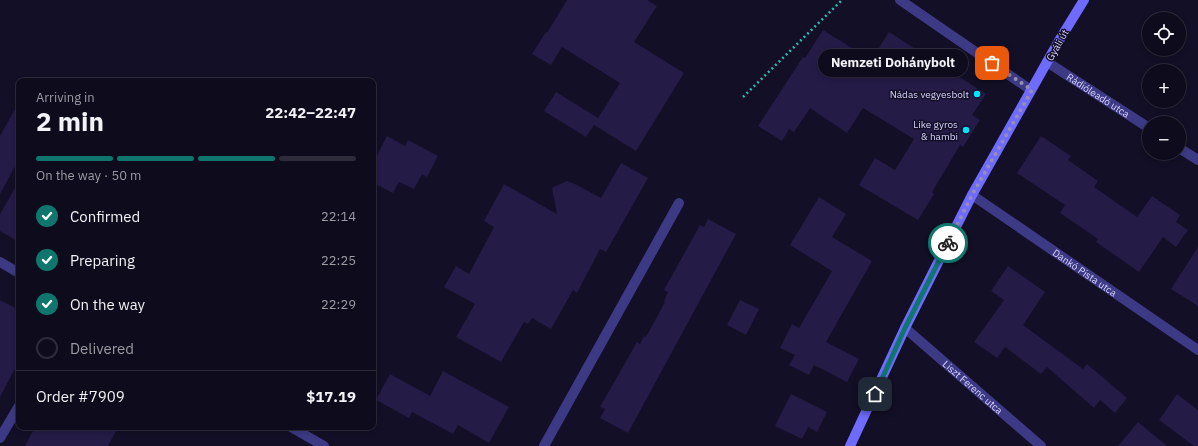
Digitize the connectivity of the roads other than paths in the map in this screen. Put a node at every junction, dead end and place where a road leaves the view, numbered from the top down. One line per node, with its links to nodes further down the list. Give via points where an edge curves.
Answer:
1 (900, 0): 4 (street)
2 (1084, 0): 3 (main road, Gyáli út)
3 (1047, 62): 4 (main road, Gyáli út); 5 (street, Rádióleadó utca)
4 (1032, 90): 8 (main road, Gyáli út)
5 (1142, 123)
6 (1186, 152): 7 (street)
7 (1198, 160)
8 (972, 195): 12 (main road, Gyáli út); 13 (street, Dankó Pista utca)
9 (679, 203): 18 (street)
10 (0, 262): 11 (street)
11 (16, 271)
12 (905, 328): 19 (main road, Gyáli út); 20 (street, Liszt Ferenc utca)
13 (1198, 350)
14 (16, 411): 16 (street)
15 (296, 430): 17 (street)
16 (0, 438)
17 (324, 446)
18 (544, 446)
19 (850, 446)
20 (1041, 446)

